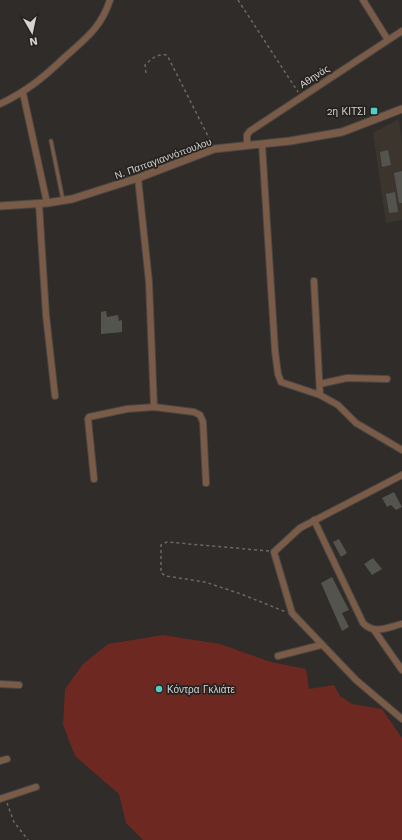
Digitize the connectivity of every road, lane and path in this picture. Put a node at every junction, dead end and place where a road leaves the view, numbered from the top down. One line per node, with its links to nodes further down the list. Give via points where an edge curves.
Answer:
1 (110, 0): 7 (street, via 98,25 86,40)
2 (238, 0): 8 (path)
3 (363, 0): 5 (street)
4 (402, 31): 5 (street, Αθηνάς)
5 (388, 40): 8 (street, Αθηνάς)
6 (146, 73): 14 (path, via 145,65 151,59 160,54 167,55)
7 (23, 93): 9 (street); 17 (street)
8 (301, 96): 13 (street, Αθηνάς, via 250,131 246,139)
9 (0, 104)
10 (402, 109): 12 (street, Ν. Παπαγιαννόπουλου, via 342,132)
11 (51, 141): 16 (lane)
12 (262, 144): 13 (street, Ν. Παπαγιαννόπουλου); 22 (street, via 278,374 281,382)
13 (247, 145): 14 (street, Ν. Παπαγιαννόπουλου)
14 (214, 149): 15 (street, Ν. Παπαγιαννόπουλου)
15 (138, 178): 16 (street, Ν. Παπαγιαννόπουλου); 24 (street, via 149,282)
16 (63, 200): 17 (street, Ν. Παπαγιαννόπουλου)
17 (43, 203): 18 (street, Ν. Παπαγιαννόπουλου); 23 (street, via 46,315)
18 (0, 206)
19 (314, 281): 21 (street)
20 (388, 379): 21 (street, via 347,378)
21 (320, 384): 22 (street)
22 (320, 394): 25 (street, via 338,405 356,423)
23 (55, 396)
24 (154, 406): 27 (street, via 88,418); 28 (street, via 200,415 203,422)
25 (402, 450)
26 (402, 476): 29 (street)
27 (94, 480)
28 (206, 483)
29 (314, 520): 30 (street, via 300,528); 33 (street, via 363,623)
30 (274, 552): 31 (street); 31 (path, via 167,542 161,545 161,573 206,582)
31 (292, 613): 34 (street)
32 (402, 624): 33 (street)
33 (374, 630): 36 (street)
34 (321, 645): 35 (street); 39 (street, via 356,680)
35 (278, 656)
36 (402, 670)
37 (0, 684): 38 (street)
38 (19, 685)
39 (402, 719)
40 (7, 760): 41 (street)
41 (0, 761)
42 (36, 787): 43 (street)
43 (3, 798): 44 (path, via 14,822)
44 (28, 840)

